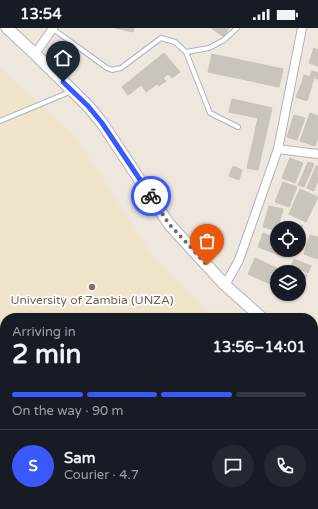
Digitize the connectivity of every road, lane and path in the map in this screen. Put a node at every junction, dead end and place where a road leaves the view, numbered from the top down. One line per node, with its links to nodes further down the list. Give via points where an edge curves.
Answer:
1 (7, 28): 6 (main road)
2 (53, 28): 5 (lane, via 112,70 121,68 161,38 175,42); 6 (street)
3 (237, 28): 5 (lane, via 224,40 209,48)
4 (302, 28): 10 (street)
5 (186, 52): 9 (lane, via 210,113)
6 (35, 54): 7 (main road)
7 (72, 91): 8 (lane); 12 (main road, via 102,123 169,224)
8 (0, 121)
9 (238, 127)
10 (278, 149): 11 (street); 12 (street, via 239,260)
11 (318, 154)
12 (225, 285): 13 (main road)
13 (256, 313)

